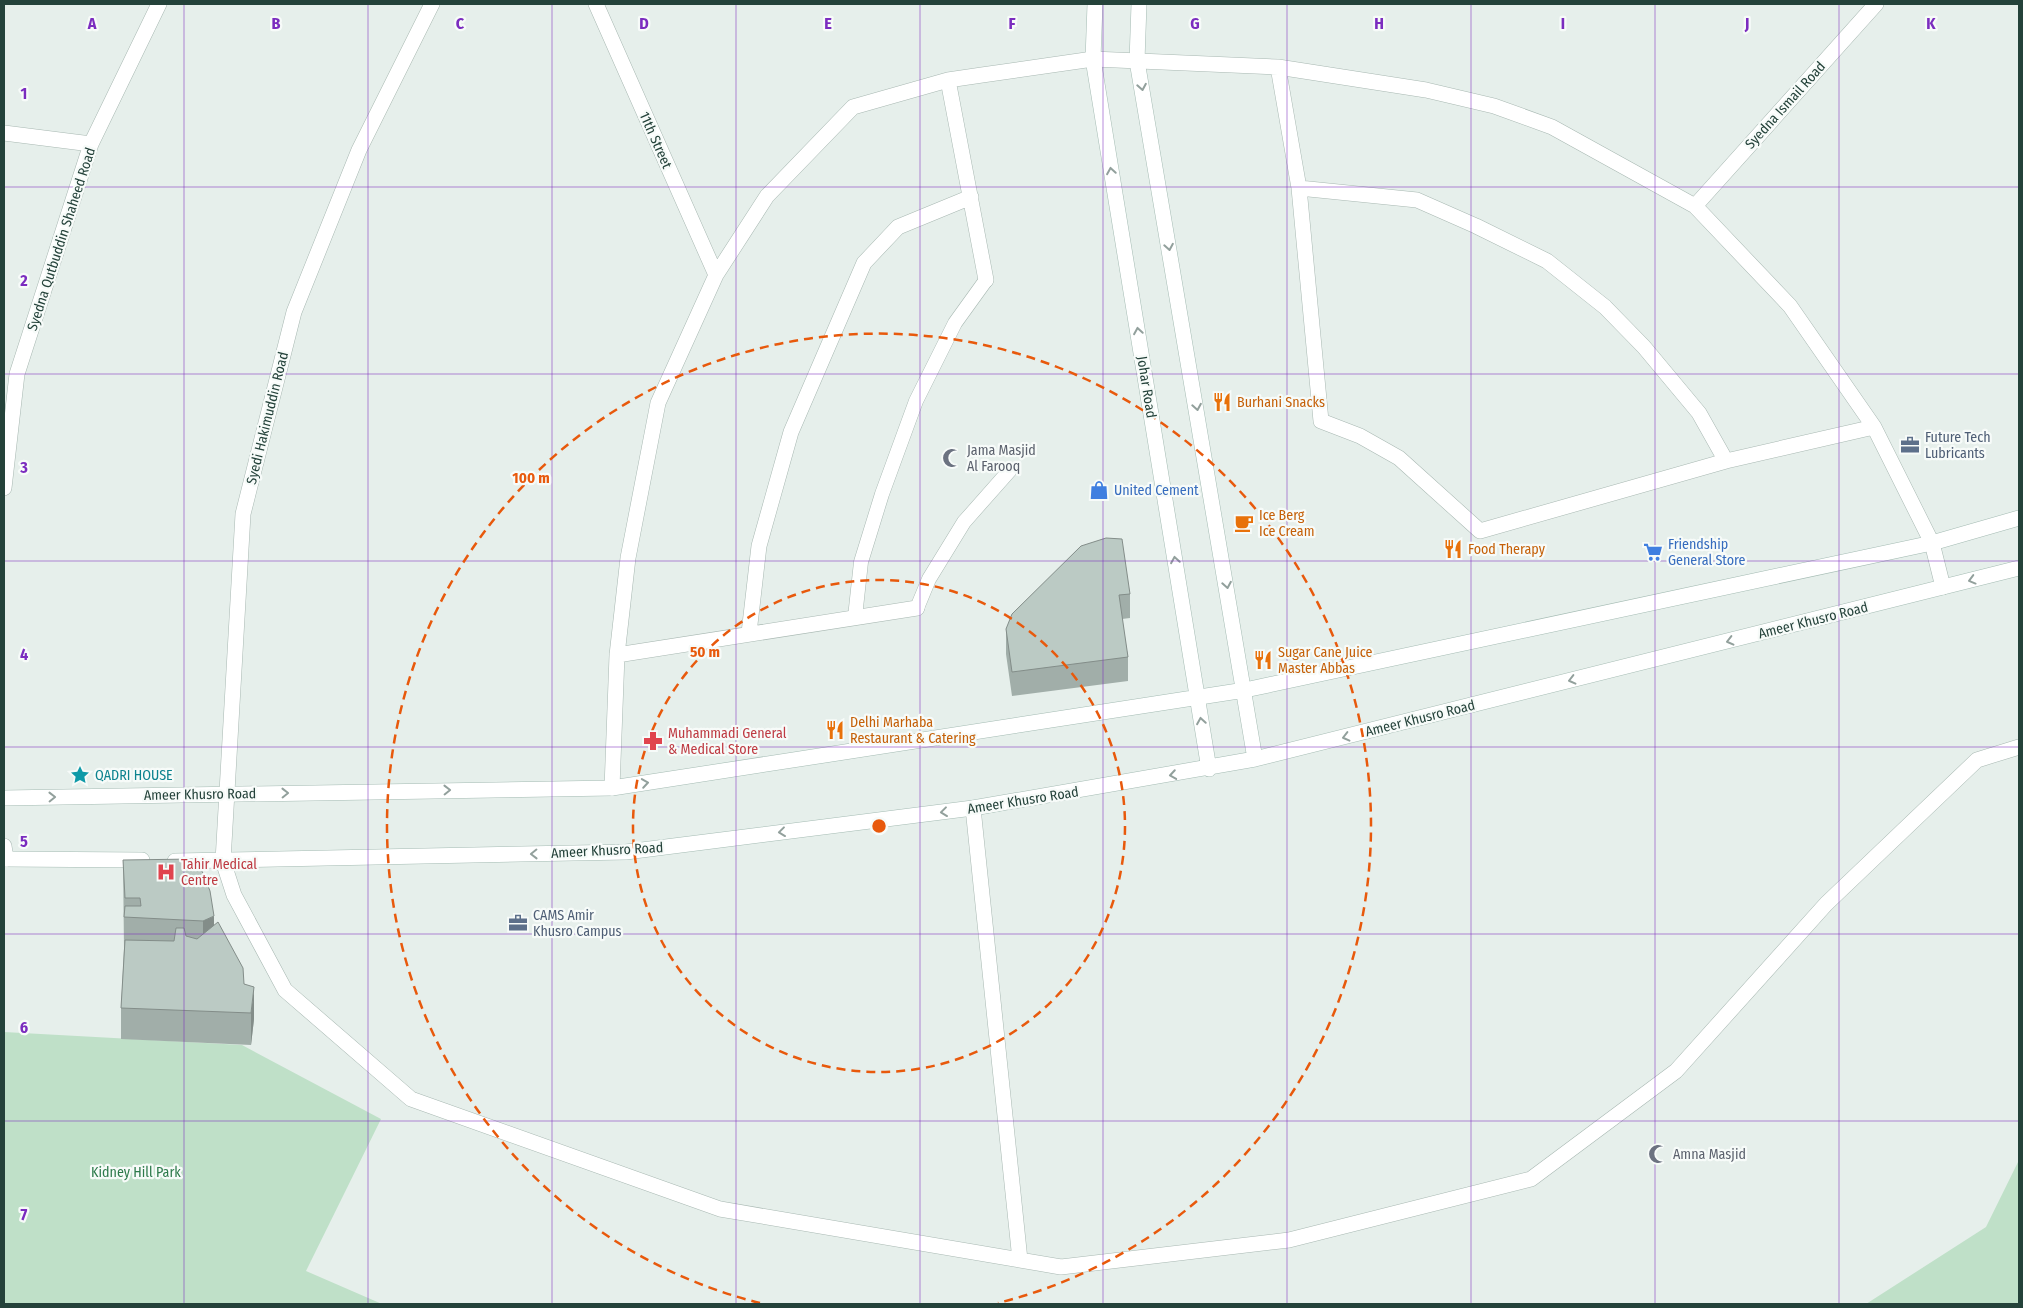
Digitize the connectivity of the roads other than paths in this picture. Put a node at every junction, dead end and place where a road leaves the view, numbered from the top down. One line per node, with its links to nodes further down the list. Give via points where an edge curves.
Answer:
1 (159, 4): 12 (street, Syedna Qutbuddin Shaheed Road)
2 (432, 4): 36 (street, Syedi Hakimuddin Road, via 359,150 294,312 243,514)
3 (596, 4): 16 (street, 11th Street)
4 (1095, 4): 7 (street, Johar Road)
5 (1140, 4): 8 (street)
6 (1876, 4): 15 (street, Syedna Ismail Road)
7 (1093, 59): 8 (street); 10 (street); 31 (street, Johar Road, one-way to 7)
8 (1137, 61): 9 (street); 30 (street, one-way to 30)
9 (1278, 67): 13 (street); 15 (street, via 1426,90 1494,106 1552,127)
10 (948, 80): 14 (street); 16 (street, via 854,107 767,196)
11 (4, 133): 12 (street)
12 (91, 144): 21 (street, Syedna Qutbuddin Shaheed Road, via 17,374)
13 (1300, 188): 19 (street, via 1417,200 1547,261 1605,307 1644,347 1699,413); 19 (street, via 1322,421 1360,436 1399,458 1480,531)
14 (971, 197): 17 (street); 28 (street, via 898,228 864,263 791,432 759,546)
15 (1695, 206): 18 (street, via 1790,306)
16 (716, 275): 29 (street, via 658,403 628,558)
17 (986, 280): 27 (lane, via 954,323 916,401 861,562)
18 (1874, 427): 19 (street); 23 (street)
19 (1726, 461)
20 (1010, 470): 26 (lane, via 964,522 928,579)
21 (4, 488)
22 (2019, 518): 23 (street, Ameer Khusro Road)
23 (1932, 543): 25 (street); 30 (street, Ameer Khusro Road)
24 (2019, 568): 25 (street, Ameer Khusro Road, one-way to 25)
25 (1943, 588): 33 (street, Ameer Khusro Road, one-way to 33)
26 (917, 608): 27 (street)
27 (855, 617): 28 (street)
28 (748, 633): 29 (street)
29 (617, 655): 35 (street)
30 (1245, 690): 31 (street, Ameer Khusro Road); 33 (street)
31 (1198, 698): 34 (street, Johar Road, one-way to 31); 35 (street, Ameer Khusro Road, one-way to 31)
32 (2019, 746): 41 (street, via 1977,760 1826,904 1676,1071 1531,1179 1289,1240 1061,1267)
33 (1255, 759): 34 (street, Ameer Khusro Road)
34 (1209, 769): 38 (street, Ameer Khusro Road, one-way to 38)
35 (612, 788): 36 (street, Ameer Khusro Road, one-way to 35)
36 (227, 793): 37 (street, Ameer Khusro Road, one-way to 36); 40 (street, Syedi Hakimuddin Road)
37 (4, 798)
38 (973, 808): 40 (street, Ameer Khusro Road, one-way to 40, via 626,852); 41 (street)
39 (5, 855): 40 (street, Ameer Khusro Road)
40 (223, 861): 41 (street, via 234,895 285,990 411,1099 720,1209)
41 (1020, 1260)

